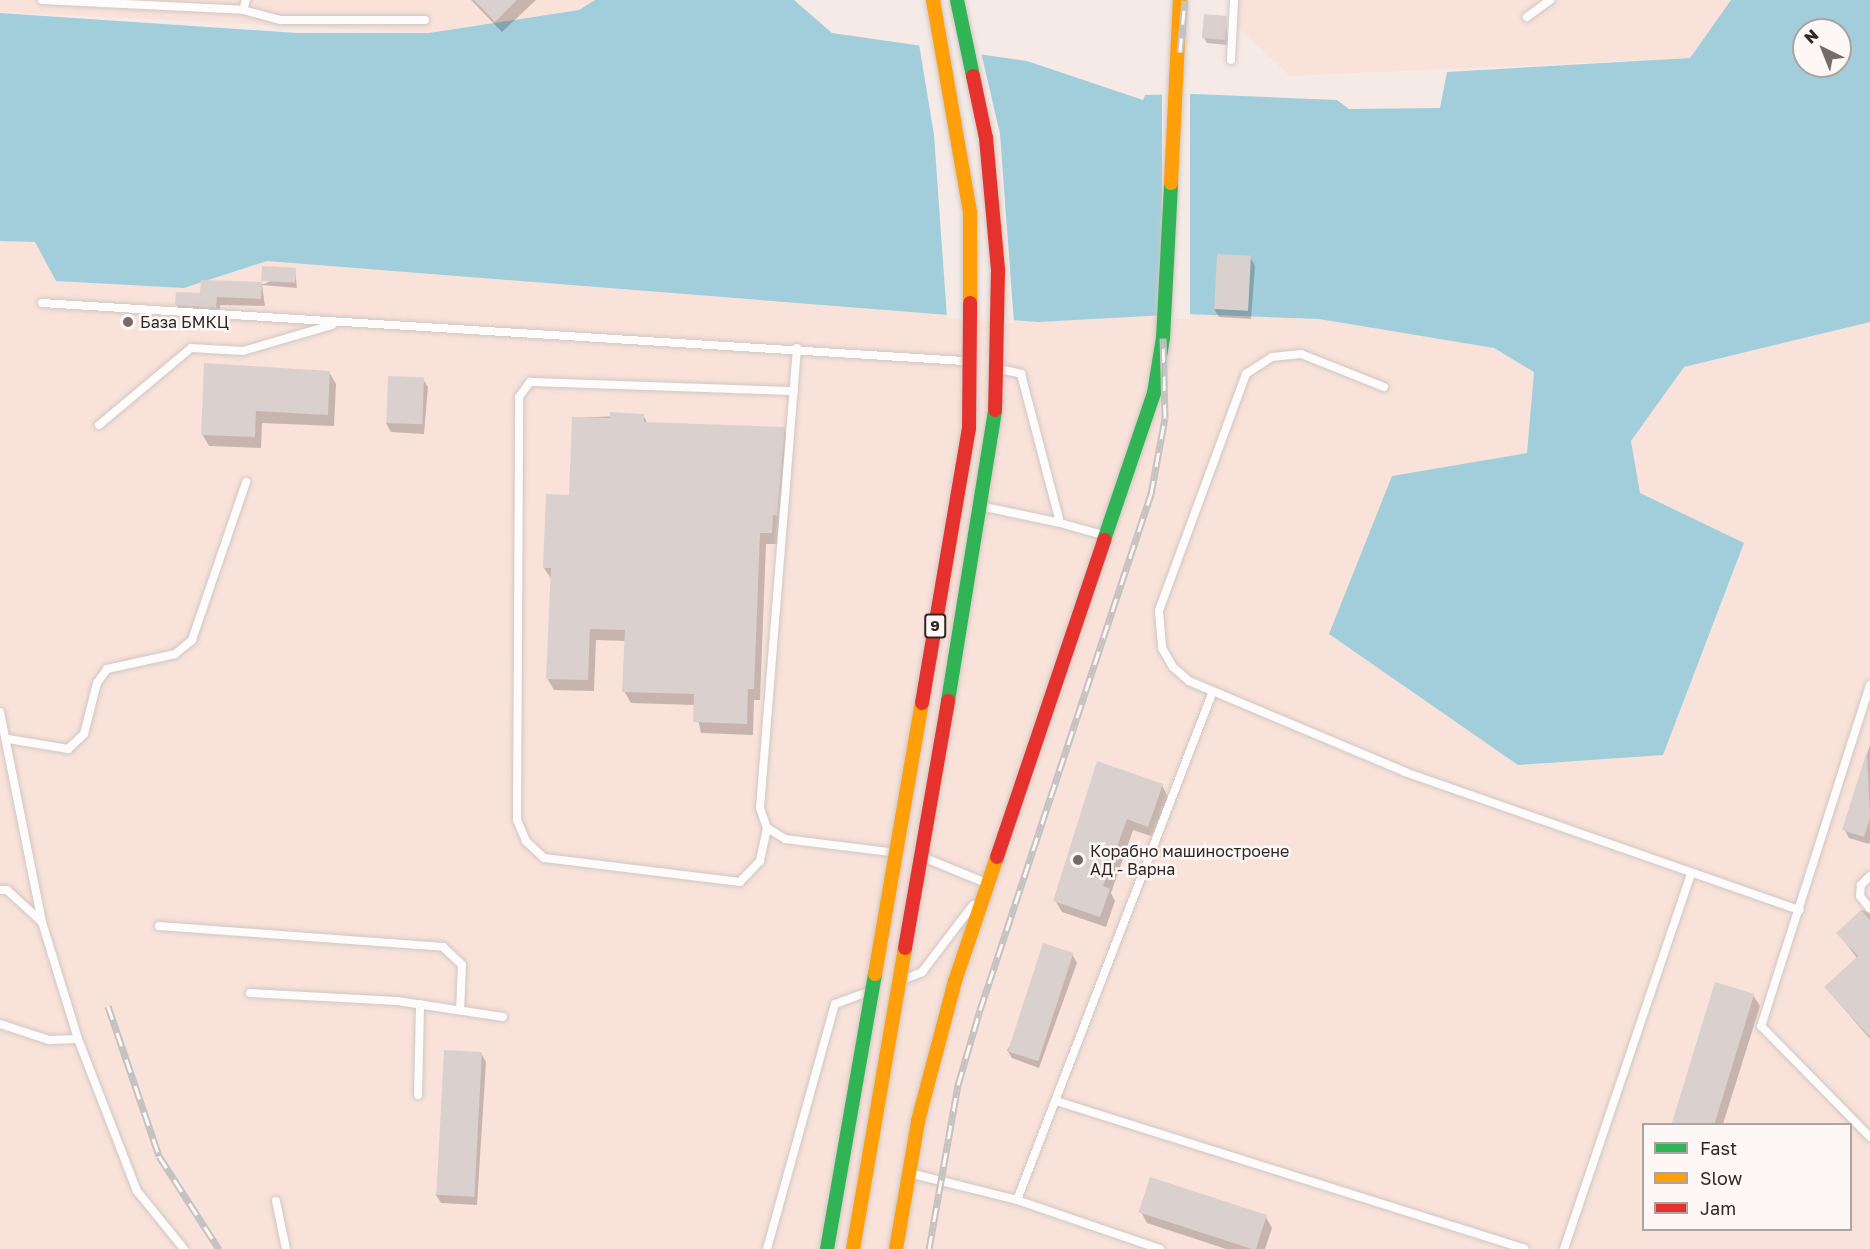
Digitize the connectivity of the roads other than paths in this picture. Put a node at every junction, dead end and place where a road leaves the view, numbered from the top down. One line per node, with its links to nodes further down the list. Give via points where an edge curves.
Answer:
1 (42, 0): 8 (lane)
2 (246, 0): 8 (lane)
3 (933, 0): 52 (main road, 9, bridge, via 970,213 969,429)
4 (957, 0): 53 (main road, 9, bridge, via 986,138 997,260 994,435)
5 (1180, 0): 23 (main road, via 1163,338 1148,417)
6 (1234, 0): 11 (lane)
7 (1550, 0): 9 (lane)
8 (243, 10): 10 (lane, via 282,20)
9 (1527, 17)
10 (425, 20)
11 (1231, 60)
12 (42, 303): 13 (lane)
13 (339, 322): 14 (lane); 19 (lane, via 243,351 191,348)
14 (797, 348): 15 (lane, via 947,356); 18 (lane)
15 (979, 364)
16 (989, 367): 22 (lane, via 1021,374)
17 (1384, 387): 25 (lane, via 1315,358 1286,353 1258,364 1238,388 1159,611 1162,648 1173,667)
18 (794, 391): 28 (lane, via 760,808); 28 (lane, via 530,382 519,397 517,820 526,841 544,858 740,882 760,861)
19 (99, 425)
20 (246, 482): 27 (lane, via 192,640 175,654 107,669 97,683 84,734 68,749)
21 (943, 500): 22 (lane)
22 (1060, 523): 23 (lane)
23 (1108, 537): 31 (main road)
24 (1870, 685): 34 (lane)
25 (1213, 691): 29 (lane, via 1406,772); 44 (lane)
26 (0, 712): 27 (lane)
27 (8, 739): 35 (lane)
28 (767, 828): 31 (lane, via 785,839 936,860)
29 (1690, 876): 34 (lane); 57 (lane)
30 (1870, 876): 33 (lane, via 1861,885 1860,896)
31 (989, 884): 46 (main road, via 946,1011); 51 (lane, via 922,972 835,1004)
32 (0, 890): 35 (lane, via 7,890)
33 (1870, 909)
34 (1800, 910): 45 (lane, via 1761,1026)
35 (42, 922): 42 (lane)
36 (159, 926): 39 (lane, via 443,947 462,965)
37 (250, 993): 38 (lane)
38 (420, 1004): 39 (lane); 43 (lane)
39 (460, 1010): 40 (lane)
40 (503, 1017)
41 (0, 1024): 42 (lane, via 48,1040)
42 (78, 1039): 49 (lane, via 137,1191)
43 (418, 1095)
44 (1056, 1101): 47 (lane); 56 (lane)
45 (1870, 1137)
46 (907, 1172): 47 (lane); 54 (main road)
47 (1017, 1200): 55 (lane)
48 (276, 1201): 50 (lane)
49 (184, 1249)
50 (286, 1249)
51 (767, 1249)
52 (827, 1249)
53 (853, 1249)
54 (896, 1249)
55 (1160, 1249)
56 (1524, 1249)
57 (1564, 1249)

